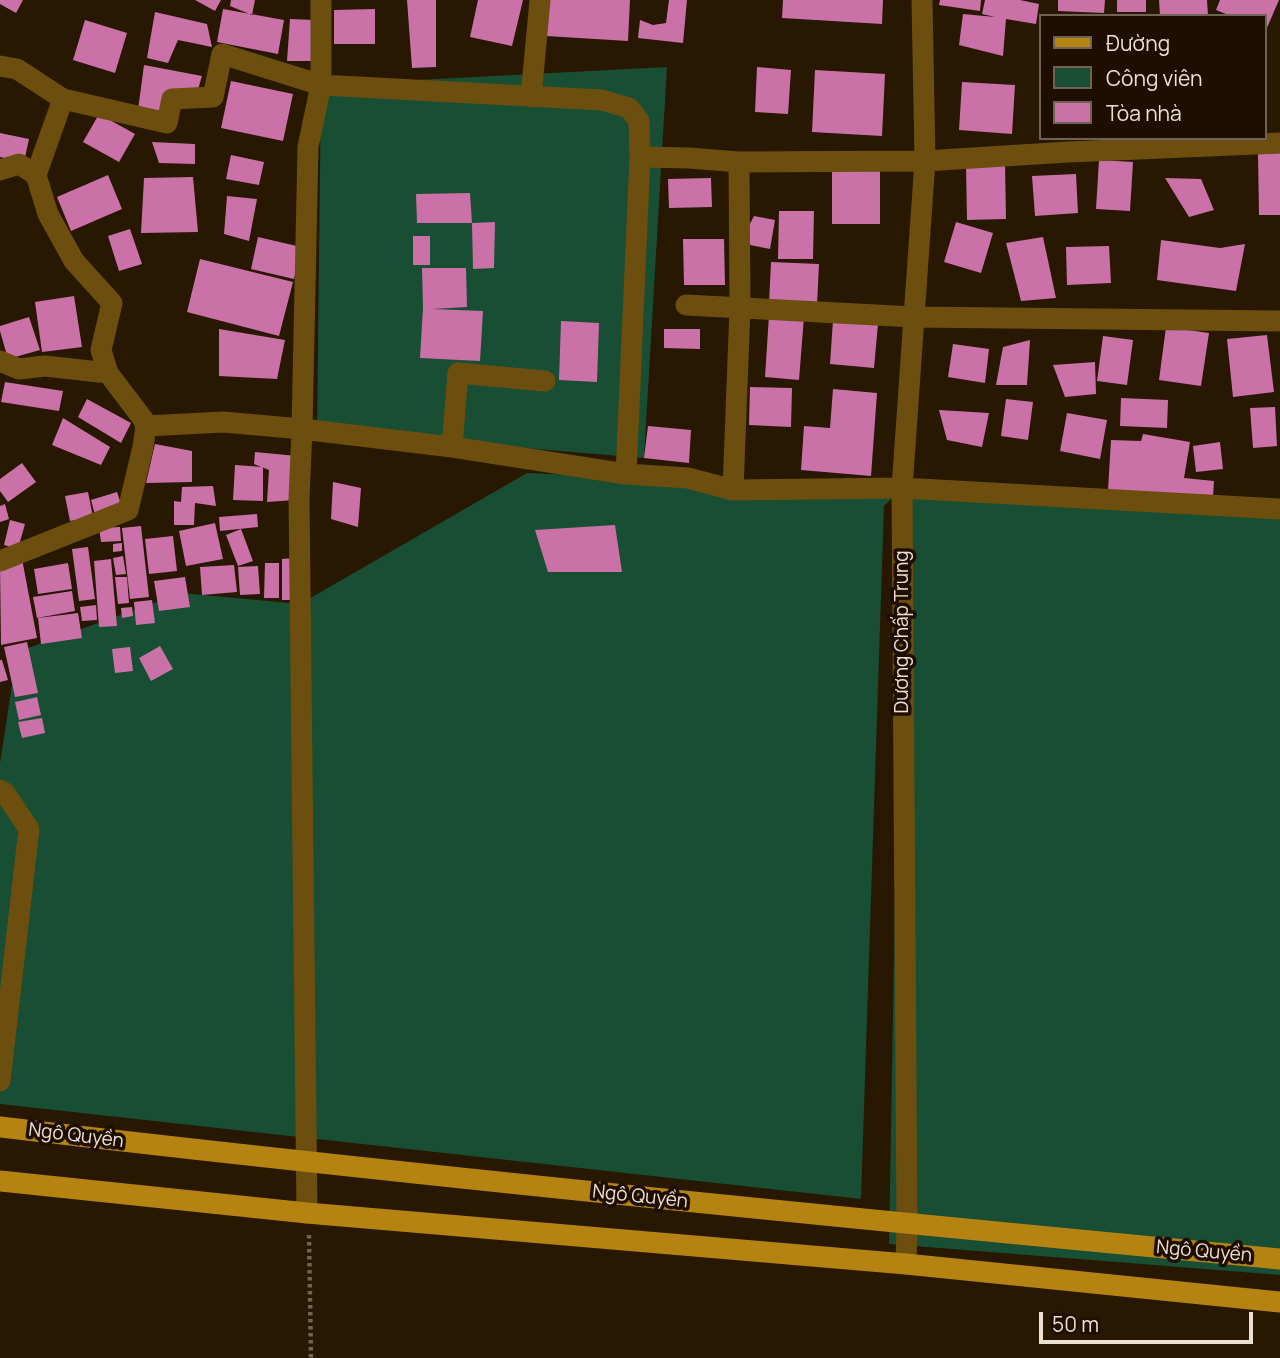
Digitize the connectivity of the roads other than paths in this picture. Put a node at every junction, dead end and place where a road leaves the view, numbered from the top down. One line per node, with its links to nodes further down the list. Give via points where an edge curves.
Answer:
1 (321, 0): 5 (street)
2 (540, 0): 6 (street)
3 (922, 0): 10 (street, Dương Chấp Trung)
4 (0, 66): 7 (street, via 17,69)
5 (321, 85): 6 (street); 7 (street, via 222,54 213,97 172,99 167,123); 22 (street, via 308,147)
6 (531, 97): 9 (street, via 603,100 629,108 639,121)
7 (63, 99): 13 (street)
8 (1280, 143): 10 (street)
9 (640, 157): 11 (street); 24 (street)
10 (925, 161): 11 (street); 16 (street, Dương Chấp Trung)
11 (738, 162): 15 (street)
12 (0, 170): 13 (street, via 19,164)
13 (36, 175): 19 (street, via 48,214 74,261 111,303 102,350)
14 (686, 305): 15 (street)
15 (740, 308): 16 (street); 26 (street)
16 (914, 317): 17 (street); 25 (street, Dương Chấp Trung)
17 (1280, 321)
18 (0, 361): 19 (street, via 19,369 45,366)
19 (108, 373): 21 (street)
20 (545, 381): 23 (street, via 458,373)
21 (146, 426): 22 (street, via 223,422); 28 (street, via 128,510)
22 (302, 429): 23 (street); 32 (street)
23 (452, 447): 24 (street)
24 (626, 474): 26 (street, via 688,478)
25 (902, 488): 26 (street); 27 (street); 35 (street, Dương Chấp Trung)
26 (733, 490)
27 (1280, 509)
28 (0, 561)
29 (0, 790): 30 (street, via 29,829)
30 (0, 1081)
31 (0, 1127): 32 (main road, Ngô Quyền)
32 (306, 1163): 34 (street); 35 (main road, Ngô Quyền)
33 (0, 1181): 34 (main road)
34 (307, 1213): 37 (main road)
35 (907, 1224): 36 (main road, Ngô Quyền); 37 (street, Dương Chấp Trung)
36 (1280, 1258)
37 (906, 1264): 38 (main road)
38 (1280, 1302)

